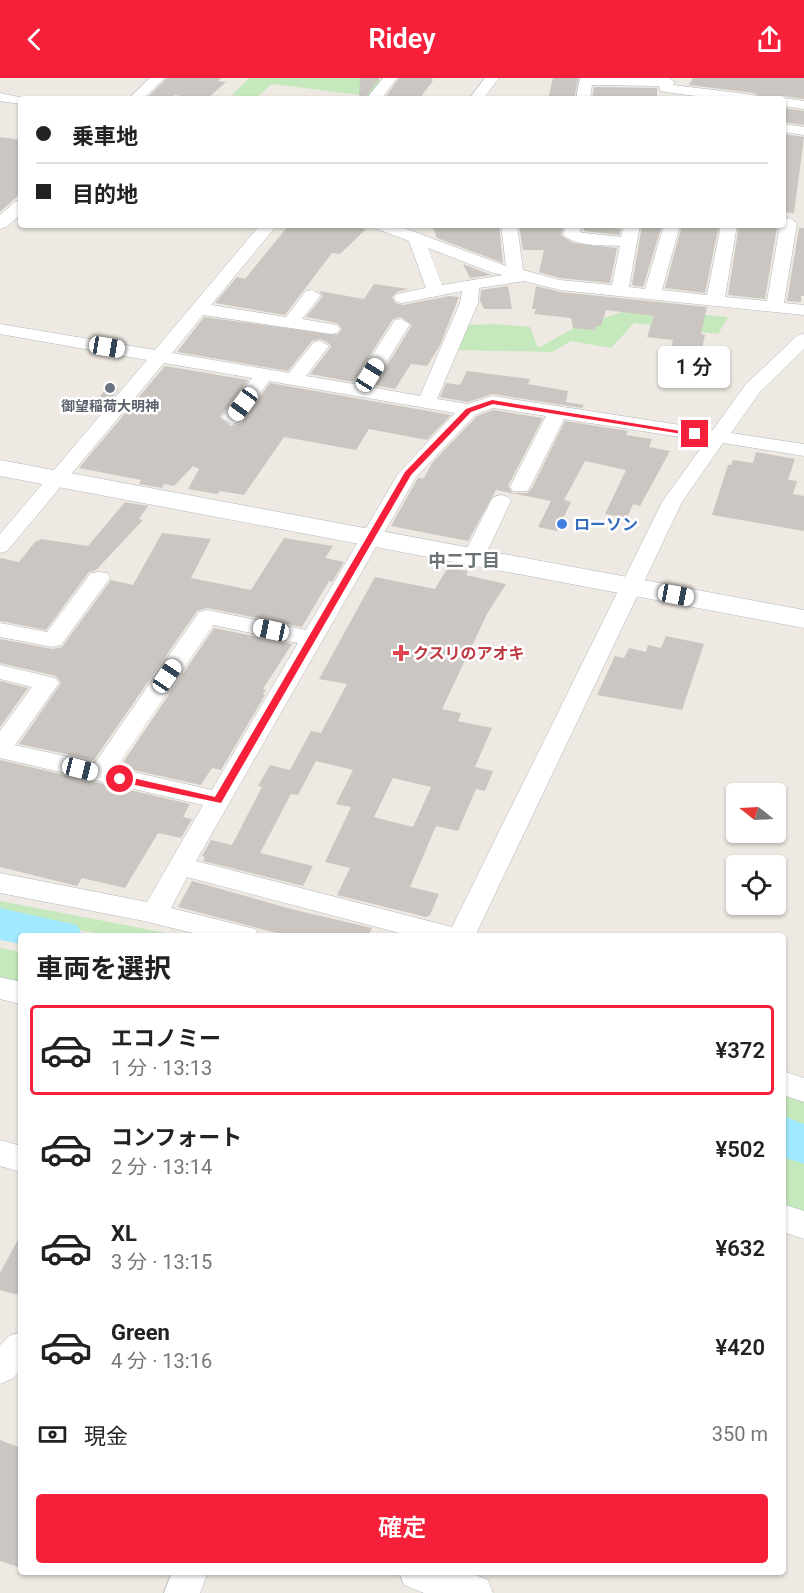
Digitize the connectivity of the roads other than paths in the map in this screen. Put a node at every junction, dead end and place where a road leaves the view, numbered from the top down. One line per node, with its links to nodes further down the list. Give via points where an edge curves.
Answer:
1 (158, 78): 5 (street)
2 (390, 78): 6 (street)
3 (492, 78): 7 (street)
4 (667, 87): 8 (street, via 585,81); 9 (street)
5 (138, 96)
6 (375, 96)
7 (479, 96)
8 (583, 96)
9 (732, 96)
10 (0, 97): 11 (street)
11 (18, 100)
12 (786, 102): 13 (street)
13 (804, 105)
14 (786, 128): 15 (street)
15 (804, 131)
16 (18, 208): 17 (street)
17 (0, 224)
18 (792, 224): 36 (street)
19 (267, 228): 37 (street)
20 (389, 228): 26 (street)
21 (510, 228): 28 (street)
22 (573, 228): 27 (street, via 571,234 582,238)
23 (631, 228): 27 (street)
24 (671, 228): 33 (street)
25 (728, 228): 35 (street)
26 (416, 238): 28 (street); 30 (street)
27 (626, 242): 31 (street)
28 (523, 275): 29 (street); 31 (street, via 560,285)
29 (471, 284): 30 (street); 49 (street, via 469,303)
30 (436, 292): 34 (street)
31 (619, 292): 33 (street)
32 (312, 296): 39 (street)
33 (652, 296): 35 (street)
34 (403, 298)
35 (715, 302): 36 (street)
36 (774, 308): 38 (street)
37 (200, 309): 39 (street); 45 (street)
38 (804, 310)
39 (290, 323): 42 (street)
40 (401, 324): 48 (street)
41 (0, 329): 45 (street)
42 (331, 329)
43 (804, 339): 53 (street, via 753,388)
44 (320, 346): 47 (street)
45 (160, 357): 46 (street); 56 (street)
46 (264, 375): 47 (street); 52 (street)
47 (294, 380): 48 (street)
48 (359, 391): 49 (street)
49 (426, 403): 50 (street)
50 (469, 410): 51 (street, via 492,402); 59 (street, via 408,474)
51 (558, 412): 53 (street); 57 (street)
52 (232, 418)
53 (718, 438): 54 (street); 63 (street, via 672,502)
54 (804, 450)
55 (0, 468): 56 (street)
56 (57, 479): 59 (street); 60 (street)
57 (520, 487)
58 (501, 501): 61 (street)
59 (372, 536): 61 (street); 66 (street)
60 (0, 547)
61 (474, 556): 63 (street)
62 (99, 578): 65 (street, via 53,640)
63 (629, 586): 64 (street); 76 (street)
64 (804, 619)
65 (0, 630)
66 (313, 639): 69 (street, via 207,617); 70 (street)
67 (0, 672): 68 (street, via 47,683)
68 (0, 750): 69 (street)
69 (100, 774): 70 (street)
70 (218, 800): 71 (street)
71 (180, 866): 73 (street); 75 (street)
72 (0, 883): 73 (street)
73 (154, 914): 74 (street)
74 (233, 933)
75 (437, 933)
76 (462, 933)
77 (0, 988): 78 (street)
78 (18, 992)
79 (786, 1084): 80 (street)
80 (804, 1090)
81 (0, 1153): 82 (street)
82 (18, 1158)
83 (786, 1219): 84 (street)
84 (804, 1225)
85 (18, 1350): 86 (street)
86 (0, 1368)
87 (189, 1575): 89 (street)
88 (425, 1575): 90 (street)
89 (182, 1593)
90 (475, 1593)

